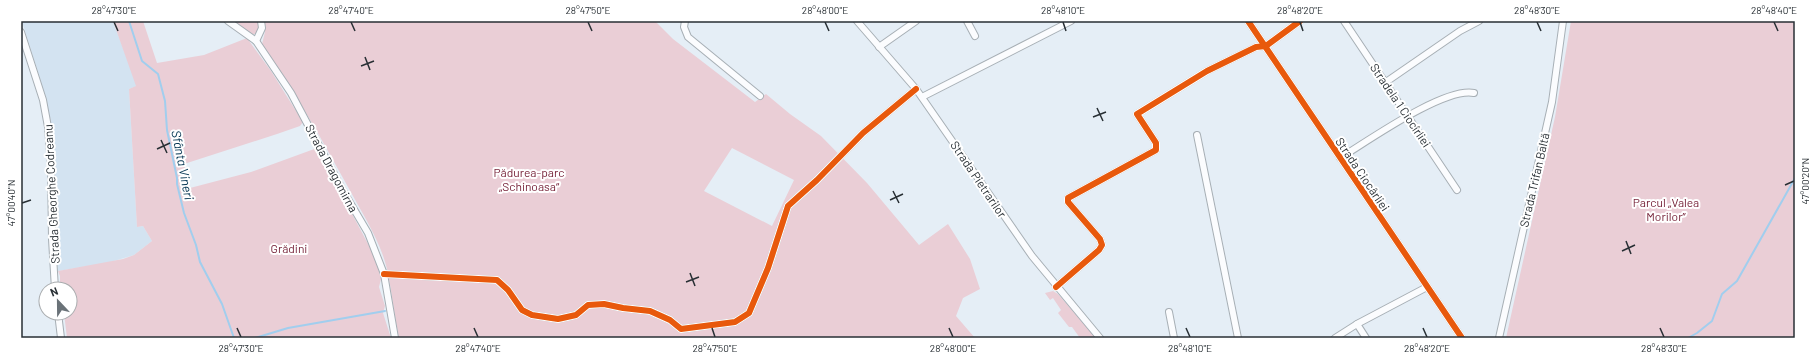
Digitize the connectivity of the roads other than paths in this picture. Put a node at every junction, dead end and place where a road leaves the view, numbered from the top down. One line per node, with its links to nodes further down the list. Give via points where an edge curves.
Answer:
1 (228, 21): 15 (street, Strada Dragomirna)
2 (261, 21): 15 (street, via 262,28)
3 (685, 21): 21 (street, via 684,27 688,37)
4 (857, 21): 17 (street, Strada Pietrarilor)
5 (916, 21): 17 (street)
6 (967, 21): 14 (street)
7 (1071, 21): 22 (street)
8 (1248, 21): 16 (street, Strada Ciocârliei)
9 (1300, 21): 16 (street)
10 (1344, 21): 18 (street, Stradela 1 Ciocîrliei)
11 (1479, 21): 18 (street, via 1460,31)
12 (1563, 21): 42 (street, Strada Trifan Baltă, via 1552,102)
13 (21, 32): 28 (street, Strada Gheorghe Codreanu, via 43,100 48,127)
14 (975, 36)
15 (256, 41): 27 (street, Strada Dragomirna, via 309,124 368,233)
16 (1266, 46): 25 (street, Strada Ciocârliei); 29 (street, via 1256,47 1207,71 1137,114 1156,143 1156,150 1068,198 1068,202 1100,239 1102,245)
17 (879, 47): 19 (street, Strada Pietrarilor)
18 (1386, 82): 23 (street, Stradela 1 Ciocîrliei)
19 (916, 89): 22 (street, Strada Pietrarilor); 27 (street, via 862,134 788,206 768,268 749,312 735,322 681,329 670,320 650,311 604,304 588,305 576,315 558,319 532,315 522,310 508,290 497,280)
20 (1474, 93): 23 (street, via 1467,91 1448,97)
21 (760, 96)
22 (922, 97): 29 (street, Strada Pietrarilor)
23 (1409, 117): 25 (street); 26 (street, Stradela 1 Ciocîrliei)
24 (1197, 135): 38 (street)
25 (1340, 158): 30 (street, Strada Ciocârliei)
26 (1458, 190)
27 (384, 274): 35 (street, Strada Dragomirna)
28 (55, 281)
29 (1056, 287): 36 (street, Strada Pietrarilor)
30 (1427, 287): 33 (street); 41 (street, Strada Ciocârliei)
31 (1169, 312): 37 (street)
32 (59, 321): 34 (street)
33 (1357, 324): 39 (street); 40 (street)
34 (61, 338)
35 (395, 338)
36 (1100, 338)
37 (1174, 338)
38 (1238, 338)
39 (1335, 338)
40 (1366, 338)
41 (1462, 338)
42 (1499, 338)

